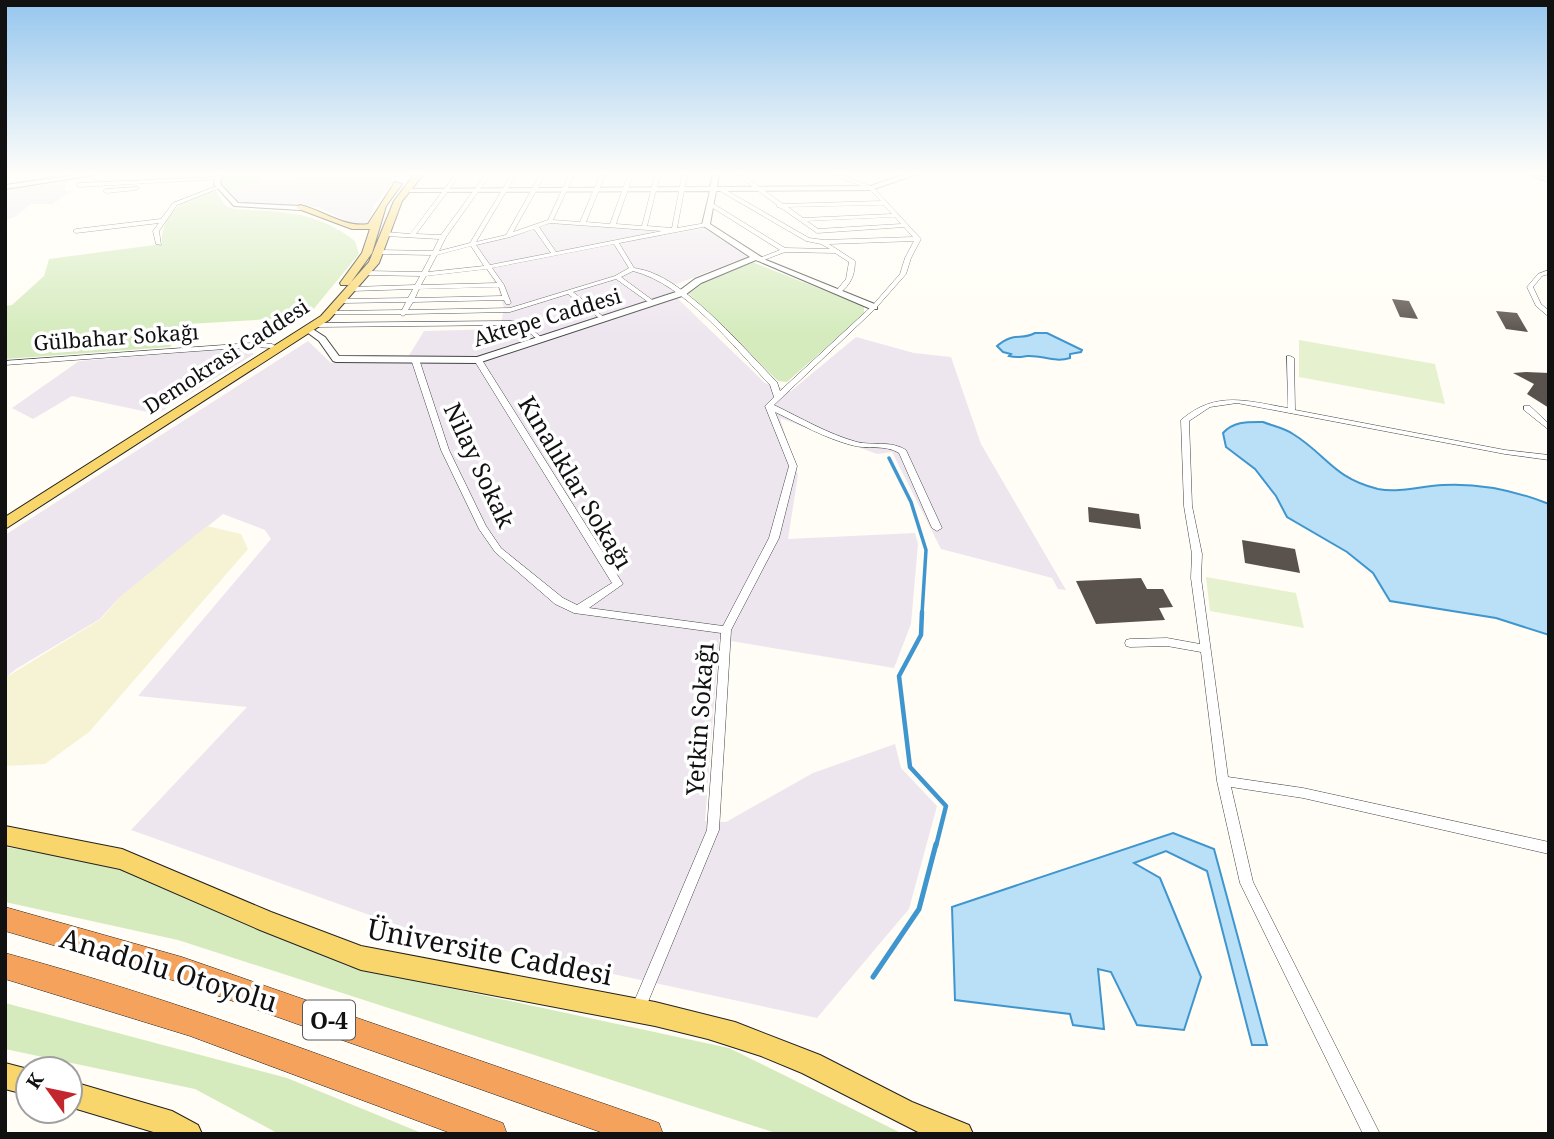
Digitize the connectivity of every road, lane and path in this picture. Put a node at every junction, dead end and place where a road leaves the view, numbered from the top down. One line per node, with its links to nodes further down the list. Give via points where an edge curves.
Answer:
1 (106, 228): 25 (street)
2 (157, 228): 33 (street)
3 (345, 228): 20 (main road)
4 (375, 228): 24 (main road, Demokrasi Caddesi)
5 (417, 228): 26 (street)
6 (449, 228): 28 (street)
7 (482, 228): 34 (street)
8 (512, 228): 27 (street)
9 (529, 228): 27 (street)
10 (537, 228): 40 (street)
11 (646, 228): 22 (street)
12 (686, 228): 22 (street)
13 (711, 228): 41 (street)
14 (749, 228): 35 (street)
15 (788, 228): 32 (street, via 808,240)
16 (813, 228): 23 (street)
17 (863, 228): 23 (street)
18 (865, 228): 30 (street)
19 (909, 228): 29 (street)
20 (349, 230): 24 (main road); 38 (main road, via 361,238)
21 (388, 230): 24 (main road); 26 (street); 37 (main road, Demokrasi Caddesi)
22 (674, 230): 31 (street)
23 (835, 230): 32 (street)
24 (374, 231): 38 (main road, Demokrasi Caddesi)
25 (76, 232)
26 (411, 236): 28 (street)
27 (508, 236): 34 (street)
28 (443, 237): 39 (street)
29 (918, 239): 30 (street); 58 (street, via 904,274)
30 (874, 240): 32 (street)
31 (615, 242): 40 (street); 43 (street)
32 (823, 242): 36 (street)
33 (159, 244)
34 (472, 244): 39 (street); 42 (street)
35 (784, 250): 36 (street); 41 (street)
36 (836, 251): 52 (street, via 852,261 848,284)
37 (379, 252): 39 (street); 45 (main road, Demokrasi Caddesi)
38 (367, 253): 67 (main road, Demokrasi Caddesi, via 317,313)
39 (436, 253): 46 (street)
40 (555, 254): 42 (street)
41 (757, 259): 52 (street); 53 (street, Aktepe Caddesi, via 698,281)
42 (488, 267): 46 (street); 48 (street)
43 (632, 269): 47 (street); 53 (street, via 646,270)
44 (1549, 272): 62 (street, via 1530,287)
45 (366, 274): 46 (street); 50 (main road, Demokrasi Caddesi)
46 (426, 274): 49 (street)
47 (617, 277): 51 (street); 57 (street)
48 (501, 285): 49 (street); 54 (street)
49 (418, 288): 50 (street); 55 (street)
50 (352, 289): 56 (main road, Demokrasi Caddesi)
51 (569, 292): 60 (street); 63 (street)
52 (838, 292): 58 (street)
53 (682, 293): 57 (street, Aktepe Caddesi); 72 (street, via 774,384)
54 (506, 298): 55 (street); 60 (street)
55 (411, 300): 56 (street); 59 (street)
56 (342, 301): 61 (main road, Demokrasi Caddesi)
57 (653, 303): 63 (street, Aktepe Caddesi)
58 (874, 307): 72 (street)
59 (406, 310): 60 (street); 61 (street); 64 (street)
60 (510, 310)
61 (330, 313): 65 (main road, Demokrasi Caddesi)
62 (1549, 315)
63 (603, 319): 66 (street, Aktepe Caddesi)
64 (397, 323): 65 (street); 66 (street, via 522,323)
65 (312, 328): 67 (main road, Demokrasi Caddesi); 69 (street, Aktepe Caddesi, via 336,359)
66 (539, 338): 70 (street, Aktepe Caddesi)
67 (279, 345): 71 (street, Gülbahar Sokağı); 78 (main road, Demokrasi Caddesi); 79 (main road, Demokrasi Caddesi)
68 (1290, 358): 75 (street)
69 (415, 359): 70 (street, Aktepe Caddesi); 81 (street, Nilay Sokak, via 445,450 482,527 498,550 559,601)
70 (478, 360): 81 (street, Kınalıklar Sokağı, via 618,584)
71 (5, 363)
72 (778, 397): 73 (street)
73 (769, 406): 80 (street, via 865,446 898,448); 82 (street, Yetkin Sokağı, via 793,466 774,538)
74 (1527, 408): 76 (street)
75 (1292, 409): 77 (street); 84 (street, via 1237,401 1208,405 1185,420 1188,506 1198,554 1196,579)
76 (1549, 428)
77 (1549, 458)
78 (5, 514)
79 (5, 524)
80 (937, 528)
81 (578, 610): 82 (street, Nilay Sokak)
82 (726, 630): 90 (street, Yetkin Sokağı, via 713,830)
83 (1130, 643): 84 (street, via 1167,642)
84 (1205, 649): 85 (street)
85 (1223, 781): 87 (street, via 1303,793); 96 (street, via 1247,883)
86 (5, 835): 90 (main road, Üniversite Caddesi, via 122,859 360,958)
87 (1549, 848)
88 (5, 919): 94 (highway, Anadolu Otoyolu / O-4, via 182,970)
89 (5, 966): 93 (highway, Anadolu Otoyolu / O-4, via 68,982 288,1055)
90 (638, 1010): 95 (main road, Üniversite Caddesi, via 747,1038 811,1064 908,1116)
91 (84, 1098): 92 (main road, via 172,1124)
92 (189, 1134)
93 (492, 1134)
94 (648, 1134)
95 (960, 1134)
96 (1372, 1134)

